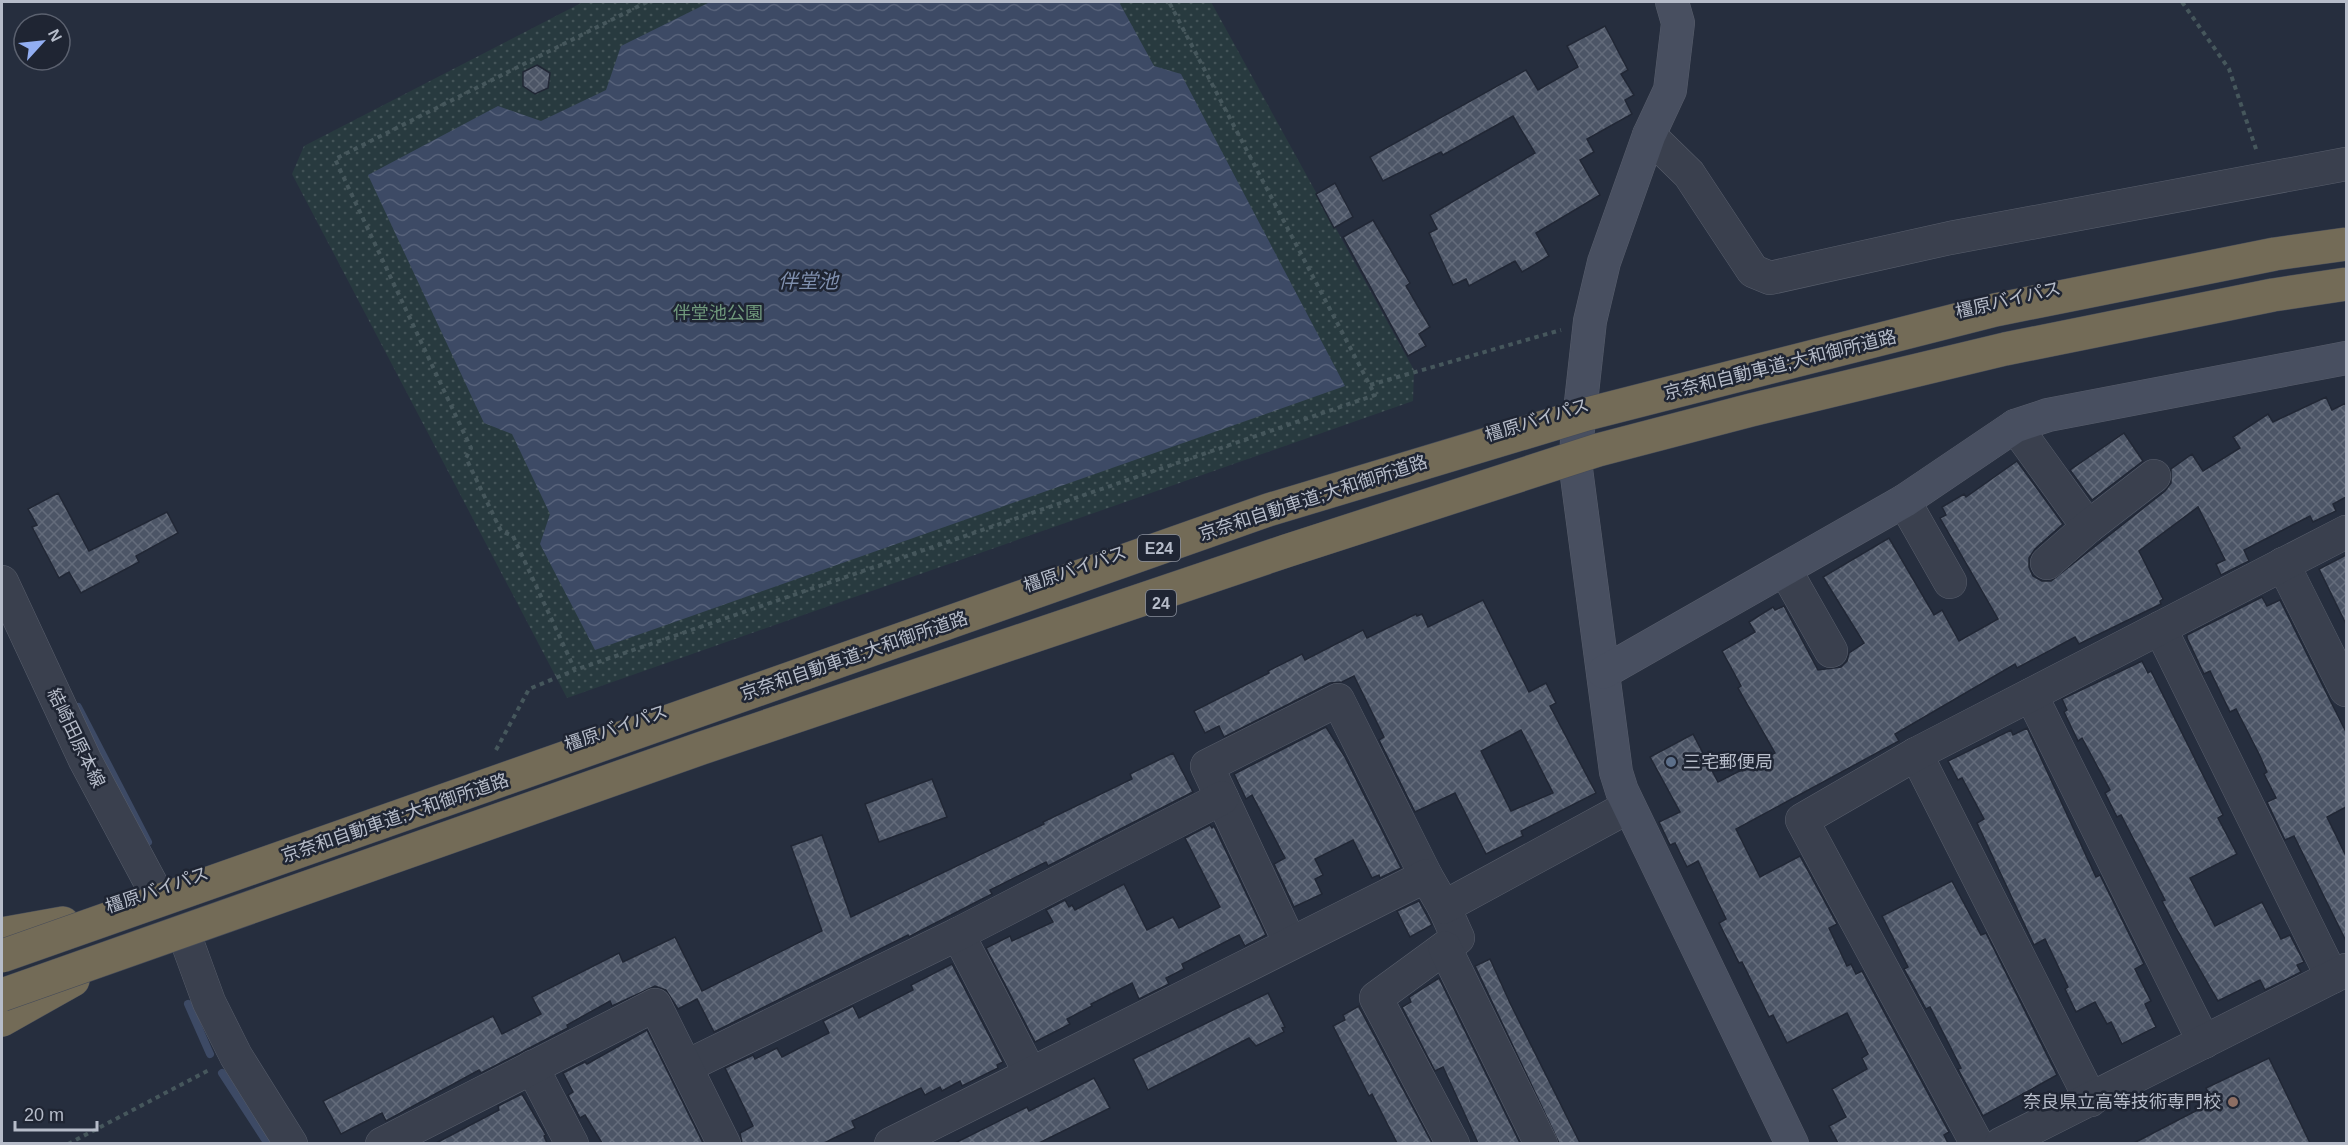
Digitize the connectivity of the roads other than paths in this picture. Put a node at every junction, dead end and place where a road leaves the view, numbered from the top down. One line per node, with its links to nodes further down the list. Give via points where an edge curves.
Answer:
1 (1672, 2): 2 (street, via 1677,23 1670,90)
2 (1649, 135): 3 (street, via 1689,174 1753,271 1770,278 1950,238); 9 (street, via 1604,262 1590,321)
3 (2346, 164)
4 (2346, 234): 9 (highway, 橿原バイパス, via 2274,244 1995,302)
5 (2346, 244): 39 (highway, 京奈和自動車道;大和御所道路 / E24, bridge, via 2275,254 1995,310 1587,414 1268,510)
6 (2346, 284): 42 (highway, 京奈和自動車道;大和御所道路 / E24, bridge, via 2005,349 1598,450 702,748)
7 (2346, 295): 11 (highway, 24, via 2271,305 2007,359)
8 (2346, 358): 10 (street, via 2048,416)
9 (1582, 405): 11 (street); 30 (highway, 橿原バイパス, via 1268,502)
10 (2015, 426): 13 (street); 14 (street)
11 (1575, 469): 23 (street); 35 (highway, 24, via 1286,560)
12 (2154, 476): 14 (street)
13 (1904, 501): 18 (street); 20 (street)
14 (2088, 527): 16 (street)
15 (2346, 532): 17 (street)
16 (2047, 563)
17 (2283, 564): 21 (street); 24 (street)
18 (1785, 570): 22 (street); 23 (street)
19 (2, 582): 30 (street, 結崎田原本線, via 85,760)
20 (1950, 582)
21 (2160, 628): 25 (street); 40 (street)
22 (1831, 651)
23 (1604, 672): 28 (street, via 1616,772)
24 (2346, 690)
25 (2031, 695): 26 (street); 45 (street)
26 (1916, 754): 49 (street); 58 (street, via 1802,820)
27 (1222, 798): 29 (street, via 1207,766 1338,700); 34 (street); 36 (street)
28 (1628, 807): 31 (street); 57 (street)
29 (1426, 876): 31 (street); 36 (street)
30 (155, 891): 32 (highway, 橿原バイパス)
31 (1444, 907): 38 (street, via 1458,938)
32 (63, 923): 33 (highway); 37 (highway, 橿原バイパス)
33 (2, 934)
34 (958, 934): 46 (street); 48 (street)
35 (186, 939): 41 (highway, 24); 51 (street, via 209,1002 236,1056)
36 (1290, 943): 48 (street)
37 (2, 945)
38 (1445, 948): 55 (street, via 1376,998); 56 (street)
39 (2, 956)
40 (2339, 974): 45 (street)
41 (73, 980): 43 (highway, 24); 44 (highway)
42 (2, 995)
43 (2, 1005)
44 (2, 1020)
45 (2205, 1042): 49 (street)
46 (687, 1066): 47 (street, via 655,1005); 53 (street)
47 (532, 1067): 50 (street); 52 (street)
48 (1030, 1073): 54 (street)
49 (2091, 1100): 59 (street)
50 (400, 1140)
51 (291, 1143)
52 (572, 1143)
53 (724, 1143)
54 (891, 1143)
55 (1453, 1143)
56 (1541, 1143)
57 (1792, 1143)
58 (1977, 1143)
59 (2001, 1143)

